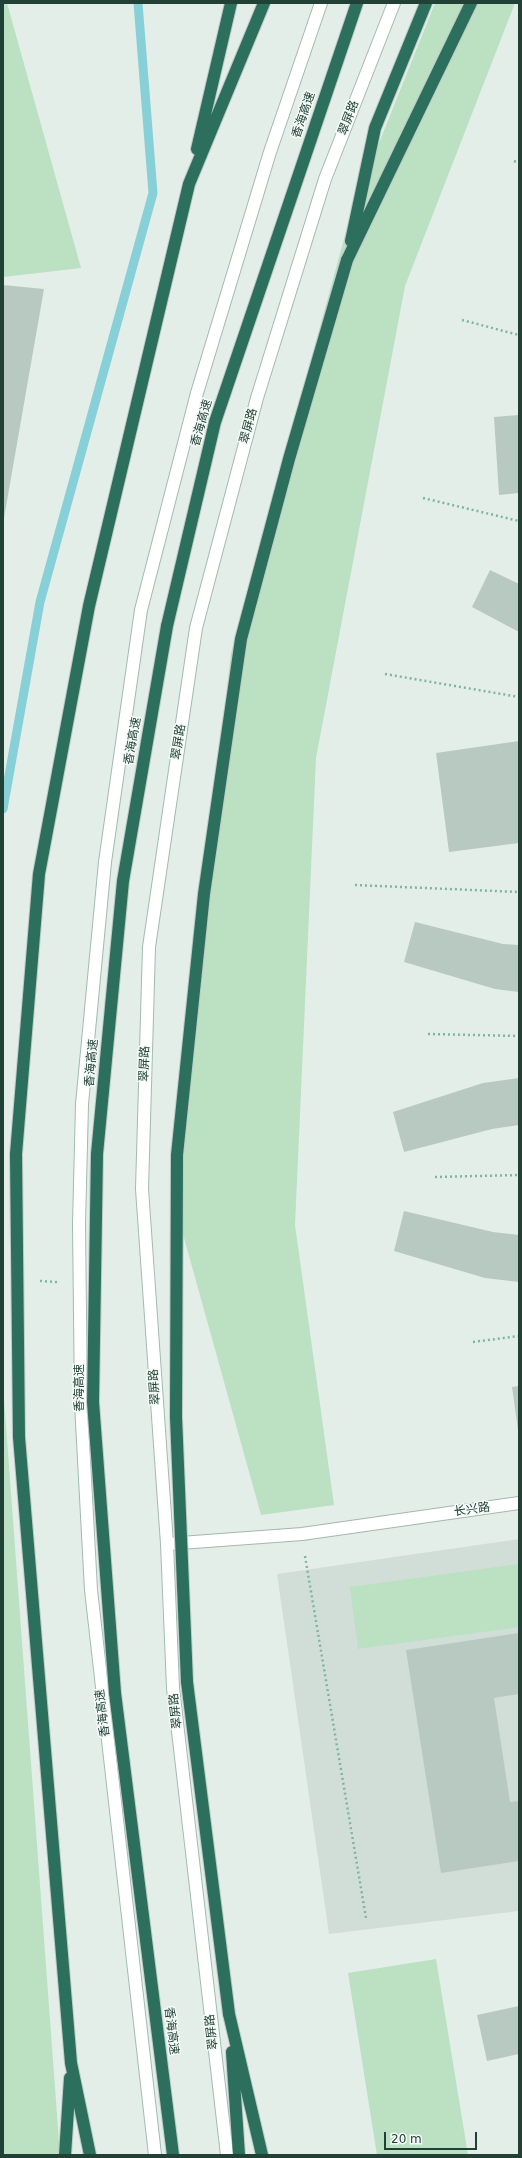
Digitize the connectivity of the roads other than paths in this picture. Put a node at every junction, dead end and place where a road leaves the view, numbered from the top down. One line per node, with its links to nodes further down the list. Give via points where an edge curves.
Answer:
1 (231, 3): 8 (highway)
2 (264, 3): 8 (highway)
3 (321, 3): 16 (main road, via 270,152 197,393 141,610 105,862 82,1104 79,1224 80,1404 91,1590)
4 (357, 3): 17 (highway, 香海高速, bridge, via 215,422 167,626 123,881 97,1154 93,1402 114,1693)
5 (394, 3): 11 (main road, 翠屏路, via 325,179 256,398 196,628 150,939 142,1189)
6 (426, 3): 9 (highway, via 375,128)
7 (471, 3): 9 (highway)
8 (190, 184): 13 (highway, via 89,606 39,874 16,1154 19,1437)
9 (347, 260): 12 (highway, bridge, via 241,639 204,894 177,1155 176,1417 187,1682)
10 (519, 1503): 11 (main road, 长兴路, via 302,1534)
11 (166, 1544): 18 (main road, 翠屏路, via 173,1688)
12 (229, 2014): 19 (highway); 20 (highway)
13 (71, 2063): 14 (highway); 15 (highway)
14 (65, 2155)
15 (90, 2155)
16 (155, 2155)
17 (173, 2155)
18 (227, 2155)
19 (239, 2155)
20 (262, 2155)

